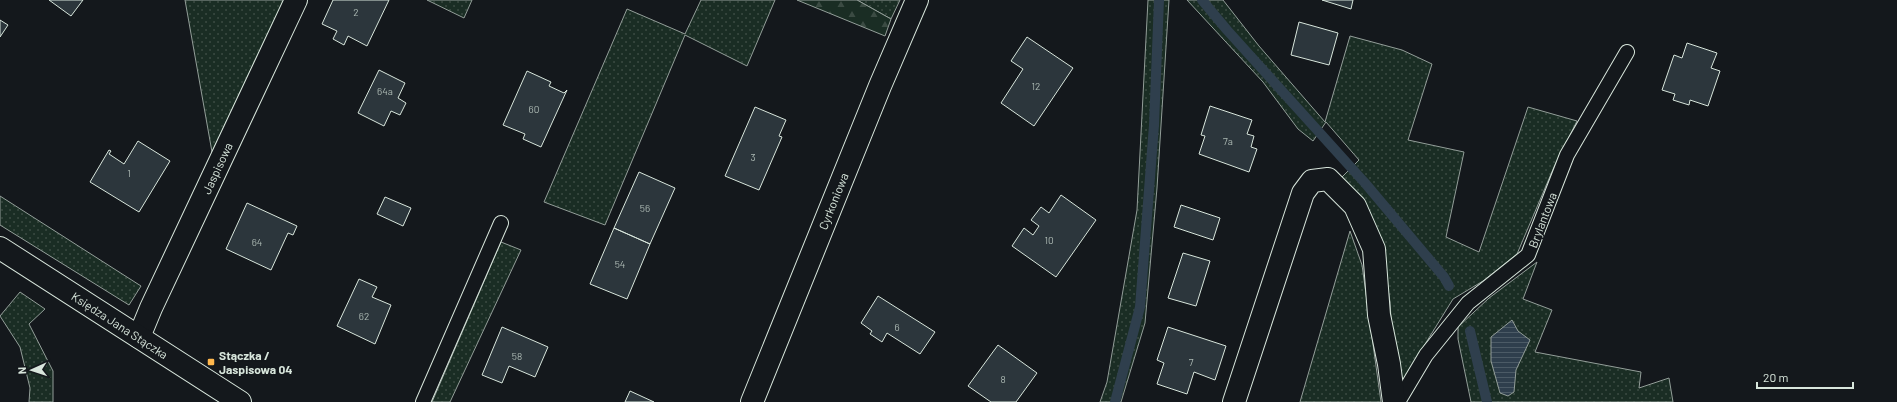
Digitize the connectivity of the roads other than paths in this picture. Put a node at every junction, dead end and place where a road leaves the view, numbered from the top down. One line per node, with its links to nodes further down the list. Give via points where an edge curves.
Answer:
1 (296, 0): 6 (street, Jaspisowa)
2 (917, 0): 9 (street, Cyrkoniowa)
3 (1627, 52): 12 (lane, Brylantowa, via 1567,155 1528,255 1468,303 1426,355)
4 (501, 223): 8 (lane)
5 (0, 248): 6 (street, Księdza Jana Stączka)
6 (139, 337): 7 (street, Księdza Jana Stączka)
7 (240, 402)
8 (423, 402)
9 (752, 402)
10 (1234, 402): 11 (street, via 1303,193 1312,181 1328,179 1355,206 1374,249 1379,315)
11 (1394, 402)
12 (1398, 402)

